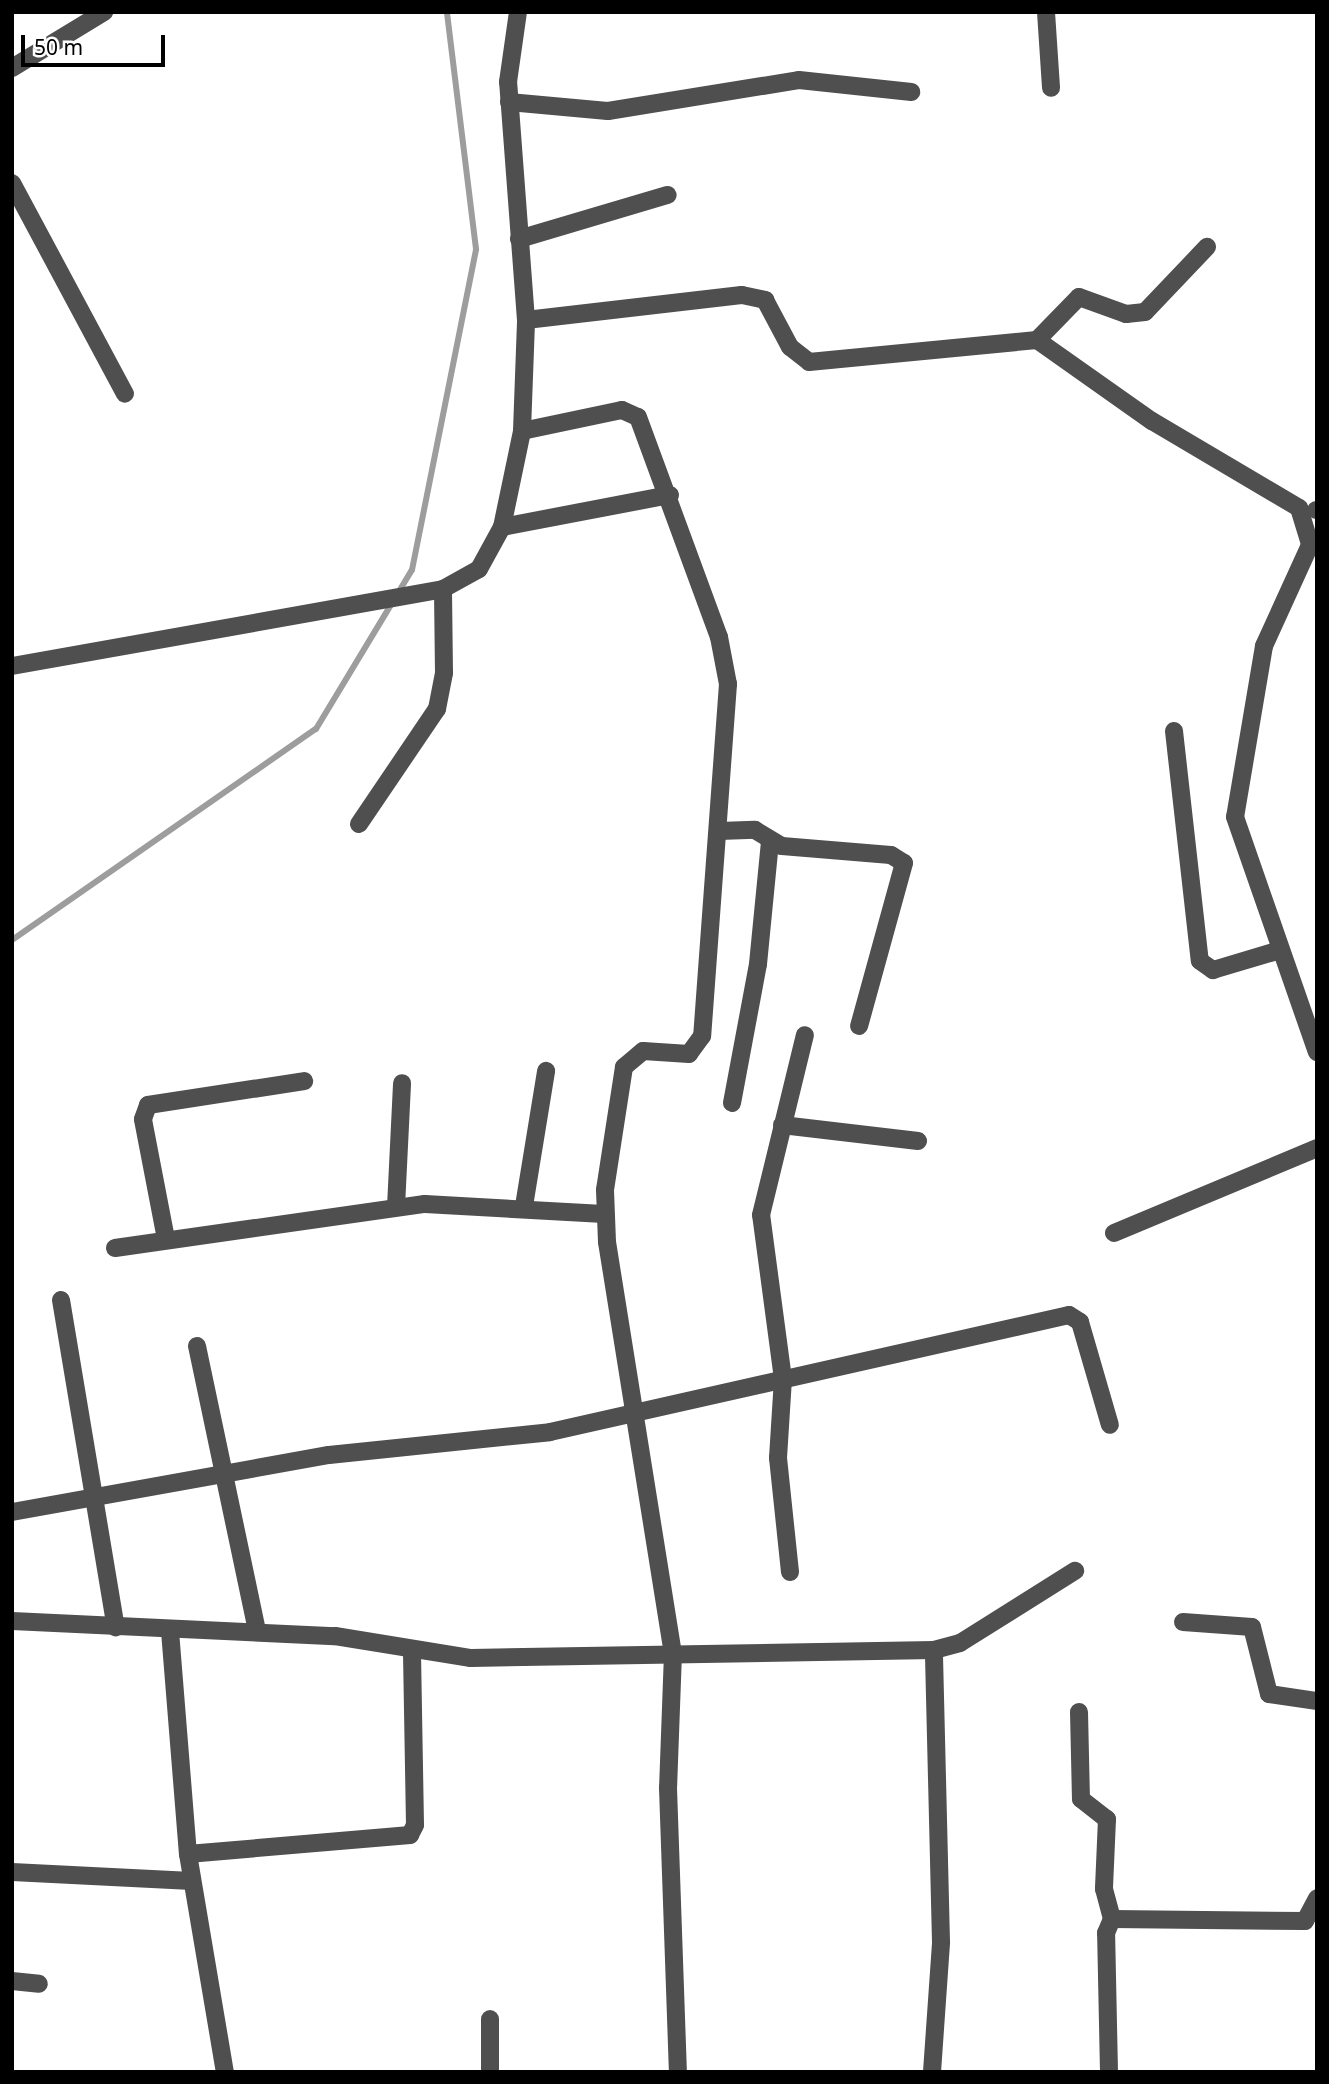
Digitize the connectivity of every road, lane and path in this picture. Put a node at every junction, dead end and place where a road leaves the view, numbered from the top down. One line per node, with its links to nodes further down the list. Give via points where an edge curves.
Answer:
1 (104, 12): 4 (street)
2 (518, 12): 7 (street)
3 (1046, 12): 5 (street)
4 (12, 68)
5 (1051, 88)
6 (911, 92): 7 (street, via 799,80 608,111)
7 (509, 102): 10 (street)
8 (12, 183): 14 (street)
9 (668, 195): 10 (street)
10 (519, 239): 12 (street)
11 (1207, 247): 13 (street, via 1145,312 1126,314 1079,298)
12 (526, 320): 13 (street, via 742,295 765,300 790,347 809,362); 15 (street)
13 (1037, 340): 19 (street, via 1152,421 1286,499)
14 (124, 394)
15 (522, 431): 16 (street, via 629,411 647,428); 18 (street)
16 (670, 495): 18 (street); 24 (street, via 726,659 729,709)
17 (1317, 510): 19 (street)
18 (502, 527): 20 (street, via 479,569)
19 (1310, 531): 26 (street, via 1310,545 1264,646 1235,817)
20 (443, 589): 21 (street); 23 (street, via 444,673 437,709)
21 (12, 666)
22 (1174, 731): 26 (street, via 1200,961 1213,970)
23 (359, 824)
24 (719, 831): 25 (street, via 755,830); 39 (street, via 702,1037 689,1054 643,1051 624,1067)
25 (770, 841): 27 (street, via 891,855 904,863); 33 (street, via 758,964)
26 (1280, 950): 29 (street)
27 (859, 1026)
28 (805, 1035): 34 (street)
29 (1317, 1052)
30 (546, 1071): 37 (street)
31 (304, 1081): 41 (street, via 148,1105 143,1119)
32 (402, 1083): 38 (street)
33 (732, 1102)
34 (782, 1125): 35 (street); 45 (street, via 761,1224)
35 (918, 1141)
36 (1317, 1148): 40 (street)
37 (524, 1206): 38 (street); 39 (street)
38 (396, 1207): 41 (street)
39 (604, 1214): 46 (street)
40 (1115, 1233)
41 (166, 1239): 42 (street)
42 (115, 1248)
43 (61, 1300): 49 (street)
44 (197, 1346): 48 (street)
45 (783, 1380): 46 (street); 47 (street, via 1069,1315 1080,1322); 52 (street, via 778,1458)
46 (635, 1413): 48 (street, via 524,1437 330,1455); 60 (street)
47 (1110, 1424)
48 (224, 1478): 49 (street); 57 (street)
49 (97, 1501): 50 (street); 55 (street)
50 (12, 1512)
51 (1075, 1571): 58 (street, via 960,1643)
52 (790, 1572)
53 (12, 1620): 55 (street)
54 (1183, 1622): 61 (street, via 1252,1627 1269,1695)
55 (116, 1627): 56 (street)
56 (170, 1631): 57 (street); 63 (street)
57 (257, 1631): 59 (street)
58 (934, 1650): 60 (street); 74 (street, via 941,1942)
59 (412, 1651): 60 (street, via 513,1658); 63 (street, via 415,1825 410,1835)
60 (673, 1653): 73 (street, via 668,1788)
61 (1317, 1700)
62 (1079, 1712): 67 (street, via 1081,1799 1107,1819 1104,1889)
63 (188, 1854): 65 (street)
64 (12, 1872): 65 (street)
65 (192, 1881): 71 (street)
66 (1317, 1898): 67 (street, via 1304,1921)
67 (1112, 1919): 75 (street, via 1106,1933)
68 (12, 1981): 69 (street)
69 (39, 1984)
70 (490, 2019): 72 (street)
71 (225, 2072)
72 (491, 2072)
73 (678, 2072)
74 (932, 2072)
75 (1109, 2072)

